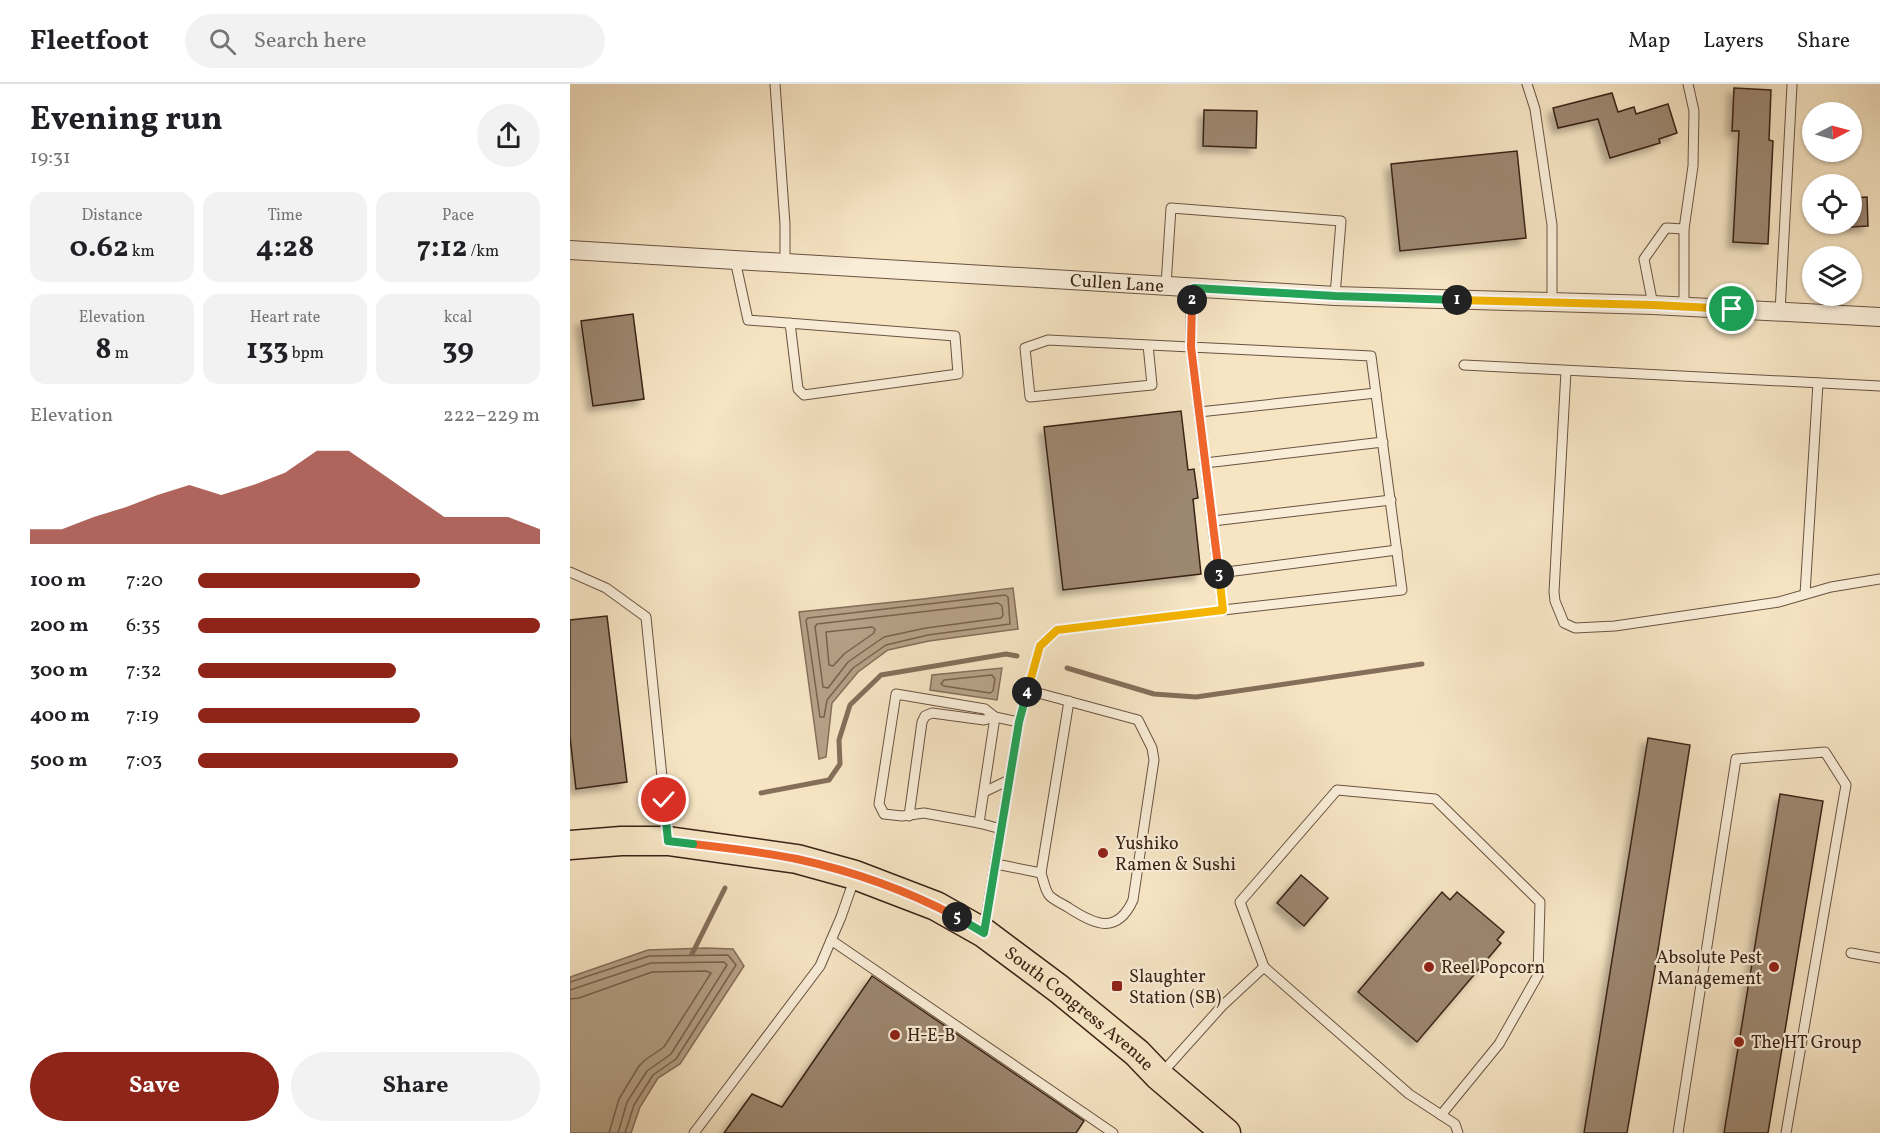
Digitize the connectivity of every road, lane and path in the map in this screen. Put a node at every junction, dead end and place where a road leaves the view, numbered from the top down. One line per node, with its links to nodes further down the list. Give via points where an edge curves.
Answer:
1 (775, 84): 8 (lane)
2 (1527, 84): 12 (lane, via 1535,109 1552,225)
3 (1688, 84): 5 (lane, via 1694,111 1693,166)
4 (1792, 85): 15 (lane)
5 (1684, 229): 13 (lane, via 1666,228 1644,259); 14 (lane)
6 (570, 250): 7 (street, Cullen Lane)
7 (735, 260): 8 (street, Cullen Lane); 17 (lane, via 748,320)
8 (785, 261): 9 (street, Cullen Lane)
9 (1166, 285): 10 (street, Cullen Lane); 11 (lane, via 1172,208 1341,221)
10 (1194, 288): 11 (street, Cullen Lane); 19 (lane)
11 (1335, 296): 12 (street, Cullen Lane)
12 (1552, 303): 13 (street, Cullen Lane)
13 (1653, 305): 14 (street, Cullen Lane)
14 (1684, 306): 15 (street, Cullen Lane)
15 (1780, 312): 16 (street, Cullen Lane)
16 (1880, 317)
17 (790, 323): 17 (lane, via 955,336 958,374 804,395 798,389)
18 (1148, 345): 18 (lane, via 1048,340 1025,348 1030,397 1152,385); 19 (lane)
19 (1191, 347): 24 (lane, via 1371,356); 25 (lane)
20 (1464, 365): 21 (lane)
21 (1566, 371): 22 (lane); 34 (lane, via 1554,592 1564,623 1575,628 1615,626 1779,602)
22 (1818, 383): 23 (lane); 34 (lane)
23 (1880, 386)
24 (1376, 393): 25 (lane); 26 (lane)
25 (1199, 412): 27 (lane)
26 (1383, 442): 27 (lane); 28 (lane)
27 (1205, 463): 29 (lane)
28 (1391, 500): 29 (lane); 30 (lane)
29 (1213, 521): 32 (lane)
30 (1397, 550): 32 (lane); 35 (lane, via 1402,590)
31 (570, 572): 45 (lane, via 606,588 646,617)
32 (1219, 573): 35 (lane)
33 (1880, 579): 34 (lane)
34 (1805, 594)
35 (1223, 610): 36 (lane, via 1057,630 1040,646)
36 (1028, 690): 37 (lane); 39 (lane)
37 (1069, 701): 48 (lane); 48 (lane, via 1137,720 1152,748 1154,760 1133,900 1116,922 1088,921 1049,895)
38 (995, 717): 39 (lane); 41 (lane); 42 (lane, via 984,720 932,713 925,716); 42 (lane, via 985,709 896,694 879,804 884,814)
39 (1019, 722): 40 (lane)
40 (1009, 780): 41 (lane); 44 (lane)
41 (984, 792): 43 (lane)
42 (909, 816): 43 (lane, via 924,813)
43 (979, 822): 44 (lane)
44 (1001, 829): 47 (lane)
45 (668, 841): 46 (main road, South Congress Avenue); 49 (main road, South Congress Avenue, via 797,859)
46 (570, 845)
47 (996, 864): 48 (lane); 50 (lane)
48 (1041, 873)
49 (855, 875): 50 (main road, South Congress Avenue, via 936,906); 51 (lane)
50 (984, 933): 55 (main road, South Congress Avenue, via 1067,995)
51 (831, 940): 57 (lane, via 820,966); 58 (lane)
52 (1851, 953): 53 (lane)
53 (1880, 958)
54 (1264, 967): 55 (lane, via 1222,1006); 56 (lane, via 1409,1094); 56 (lane, via 1240,902 1337,790 1435,799 1540,903 1538,975 1499,1044)
55 (1159, 1076): 59 (main road, South Congress Avenue)
56 (1441, 1115): 60 (lane, via 1455,1124)
57 (694, 1133)
58 (1113, 1133)
59 (1227, 1133)
60 (1458, 1133)
61 (1678, 1133): 62 (lane, via 1736,759 1825,752 1846,785)
62 (1786, 1133)

